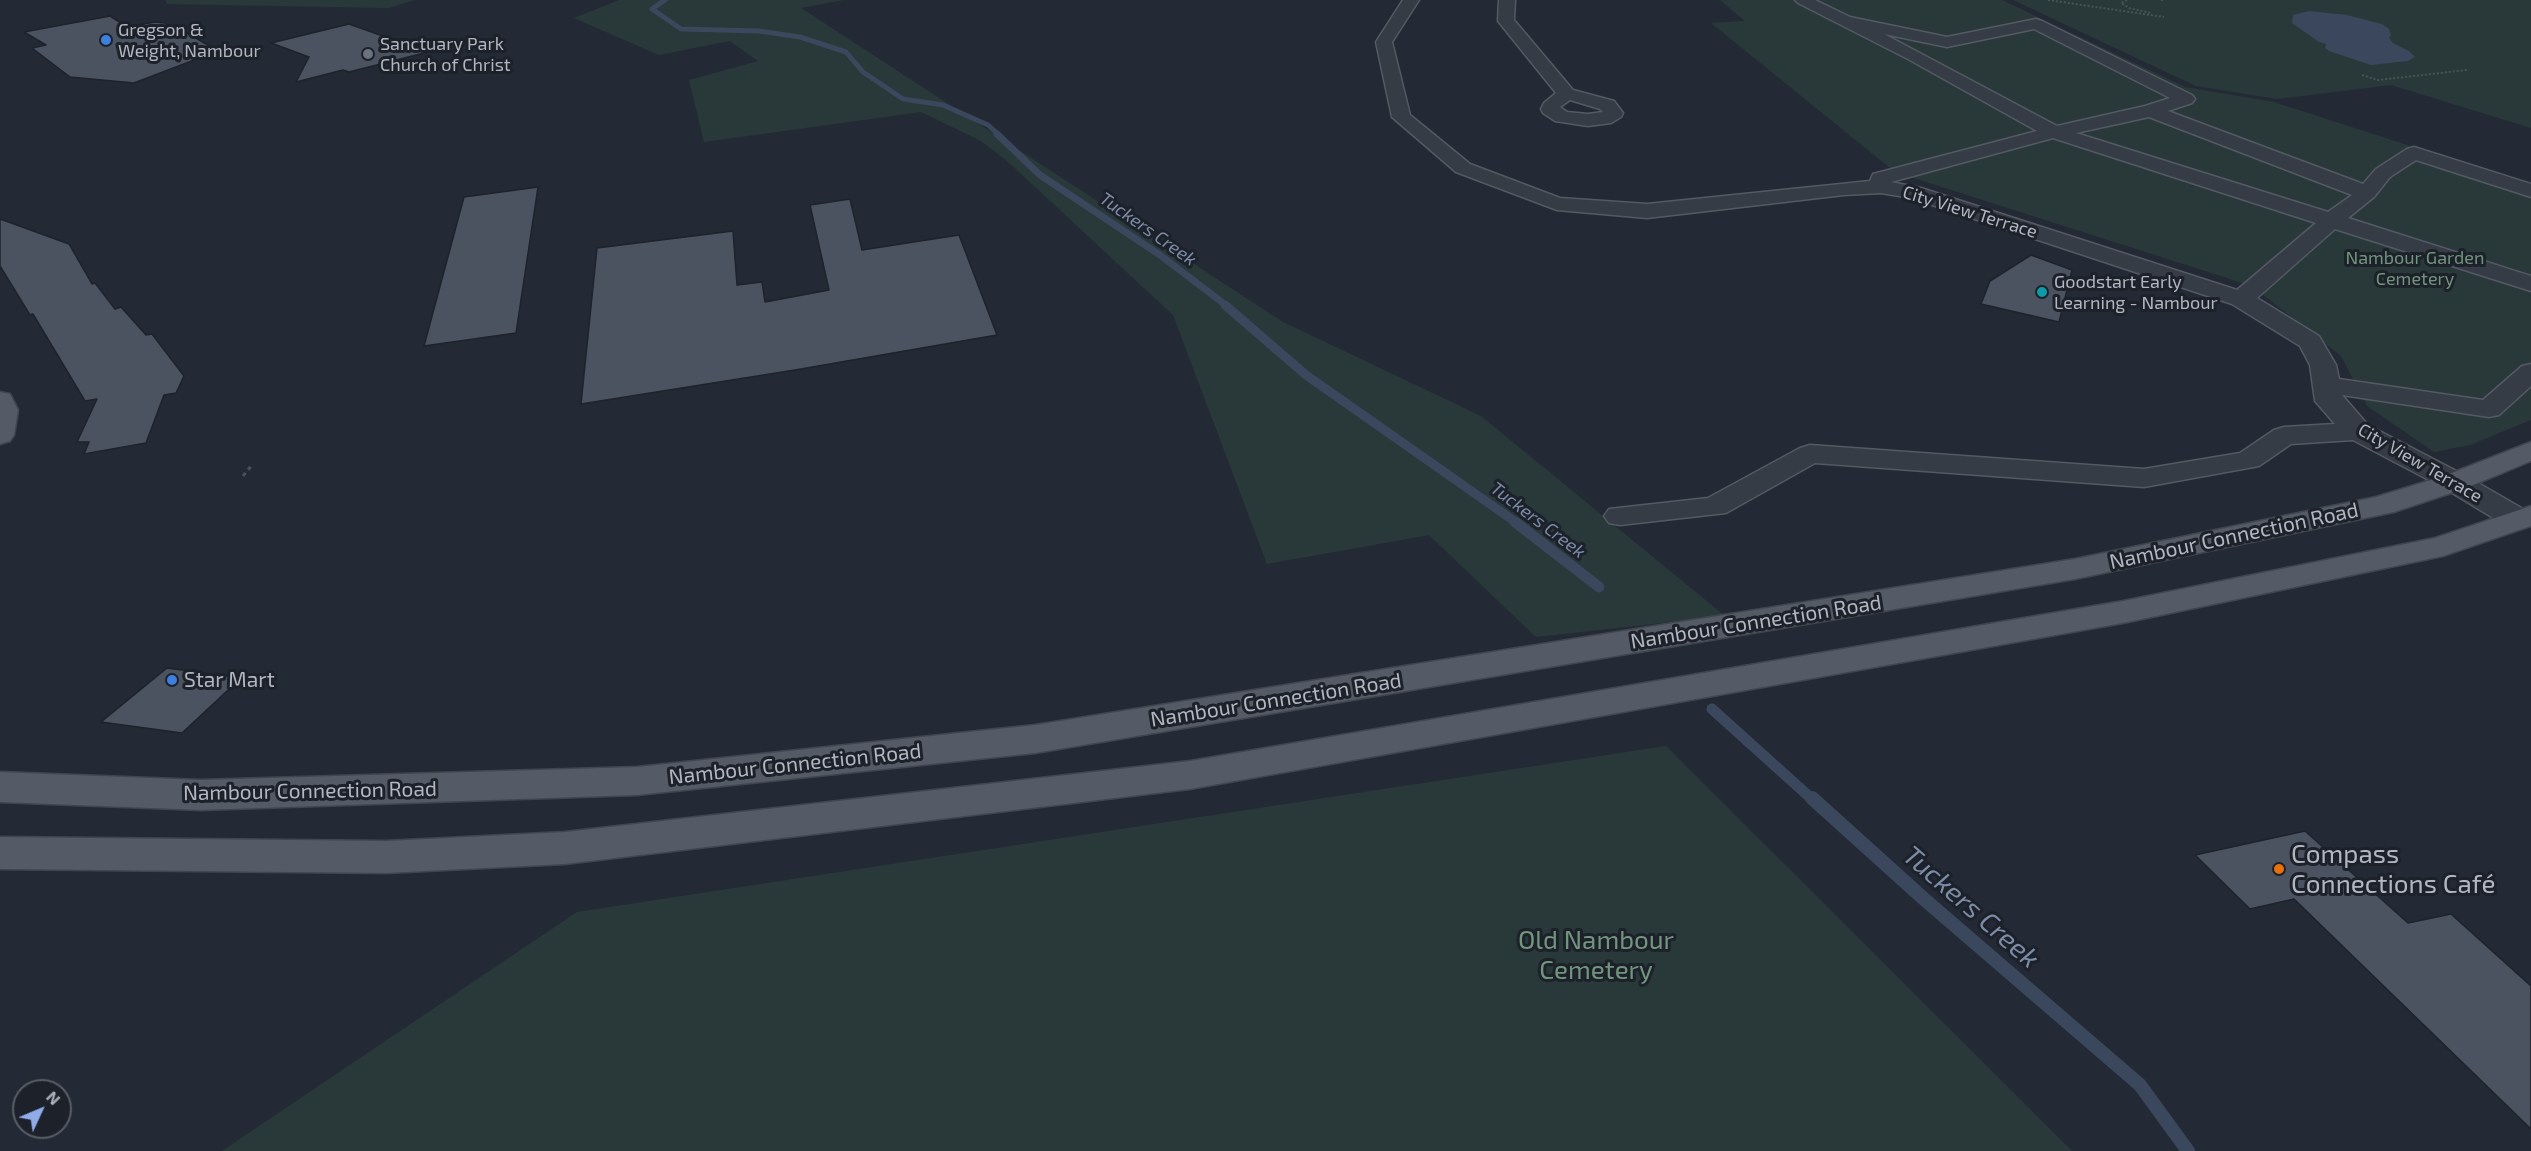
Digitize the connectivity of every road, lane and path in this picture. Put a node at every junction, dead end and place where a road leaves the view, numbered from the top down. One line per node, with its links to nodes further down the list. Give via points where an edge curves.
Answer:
1 (1411, 0): 16 (street, City View Terrace, via 1384,42 1401,117 1463,168 1557,204 1647,210)
2 (1507, 0): 13 (street, via 1506,21)
3 (2046, 0): 4 (path, via 2163,17 2121,3)
4 (2127, 0)
5 (2161, 0): 6 (path)
6 (2165, 0)
7 (1808, 1): 8 (street)
8 (1845, 21): 9 (street); 10 (street)
9 (1947, 42): 10 (street); 14 (street, via 2036,24 2186,99)
10 (1914, 55): 15 (street)
11 (2467, 70): 12 (path, via 2396,80)
12 (2362, 75)
13 (1567, 94)
14 (2150, 111): 15 (street); 18 (street)
15 (2054, 132): 16 (street, via 1880,178); 19 (street)
16 (1881, 187): 21 (street, City View Terrace, via 1914,192)
17 (2531, 191): 18 (street, via 2414,153 2383,173)
18 (2367, 193): 19 (street)
19 (2331, 221): 20 (street); 21 (street)
20 (2531, 284)
21 (2241, 299): 23 (street, City View Terrace, via 2310,340 2323,365)
22 (2531, 372): 23 (street, via 2490,409)
23 (2326, 385): 25 (street, City View Terrace, via 2329,401)
24 (0, 400): 26 (main road, via 4,410)
25 (2358, 431): 30 (street, City View Terrace); 31 (street, via 2283,436 2249,460 2144,478 1810,454 1715,506)
26 (0, 435)
27 (2531, 451): 30 (main road, Nambour Connection Road)
28 (252, 465): 29 (path)
29 (243, 476)
30 (2455, 482): 32 (street, City View Terrace); 33 (main road, Nambour Connection Road, via 2383,505 2075,569 1035,739 637,780 201,795)
31 (1620, 516)
32 (2525, 517): 34 (main road, via 2443,546 2123,612 1190,775 565,848 386,857)
33 (0, 787)
34 (0, 852)

